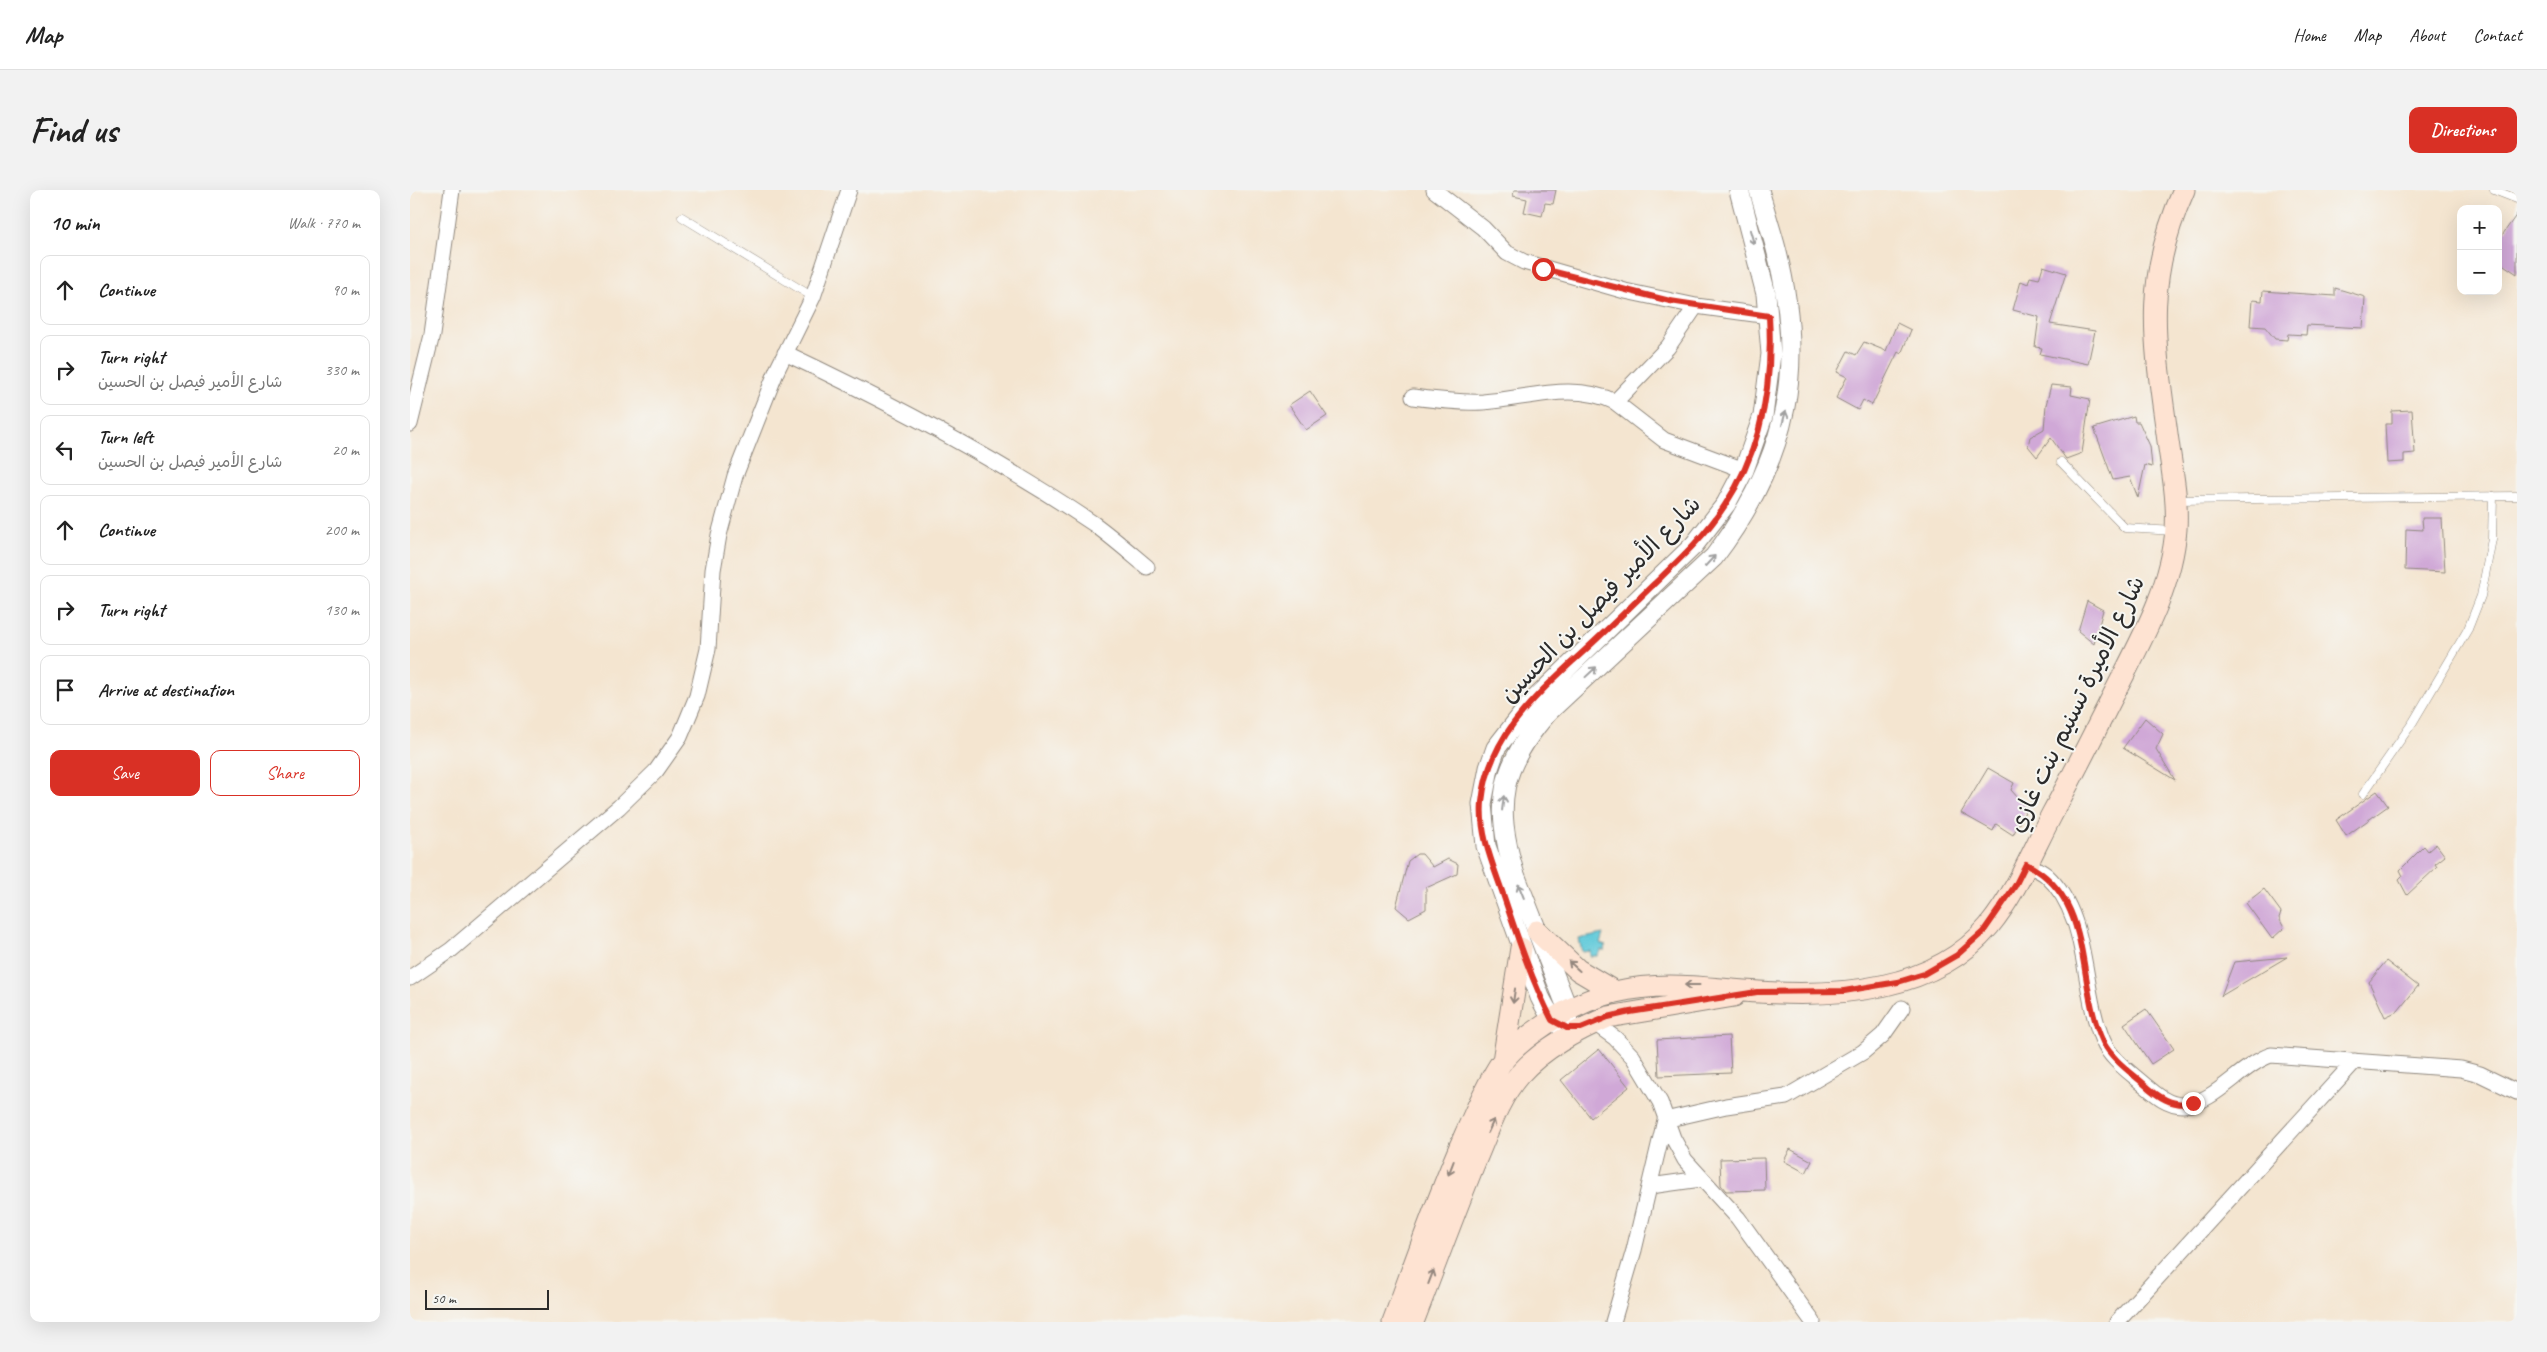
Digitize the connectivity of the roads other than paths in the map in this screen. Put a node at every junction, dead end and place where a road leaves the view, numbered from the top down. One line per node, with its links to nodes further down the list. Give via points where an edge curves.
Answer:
1 (452, 190): 17 (street, via 432,335)
2 (849, 190): 11 (street)
3 (1434, 190): 8 (street)
4 (1739, 190): 13 (street, شارع الأمير فيصل بن الحسين, one-way to 13, via 1761,269)
5 (1759, 190): 27 (street, شارع الأمير فيصل بن الحسين, one-way to 5, via 1514,872 1503,826 1504,790 1515,760 1532,730 1548,712 1714,557 1760,486 1783,421 1790,374 1789,323 1775,245)
6 (2184, 190): 22 (main road, شارع الأميرة تسنيم بنت غازي, via 2161,257 2154,313 2158,374)
7 (2494, 190): 9 (lane)
8 (1451, 195): 12 (street, via 1507,253 1524,262 1625,291)
9 (2517, 199)
10 (682, 217): 11 (lane)
11 (813, 297): 14 (street)
12 (1696, 306): 13 (street); 16 (street, via 1668,347)
13 (1769, 316): 19 (street, شارع الأمير فيصل بن الحسين, via 1771,354 1768,389 1763,416)
14 (785, 353): 24 (street, via 881,399 1034,486 1095,525); 29 (street, via 735,476 713,570 708,649 697,696 680,737 656,771 619,806 452,950)
15 (1413, 397): 16 (street, via 1482,402 1574,392 1603,396)
16 (1615, 402): 19 (street, via 1664,440)
17 (410, 424)
18 (2061, 462): 23 (lane, via 2125,528)
19 (1744, 470): 28 (street, شارع الأمير فيصل بن الحسين, via 1726,504 1694,546 1553,680 1496,748 1485,785 1482,823 1486,846)
20 (2492, 496): 21 (lane); 22 (lane); 25 (lane, via 2492,540 2481,596 2468,629 2422,706)
21 (2517, 496)
22 (2176, 500): 23 (main road, شارع الأميرة تسنيم بنت غازي)
23 (2176, 531): 26 (main road, شارع الأميرة تسنيم بنت غازي, via 2168,575 2144,632)
24 (1147, 567)
25 (2363, 794)
26 (2026, 864): 31 (main road, شارع الأميرة تسنيم بنت غازي, via 1983,932 1957,955 1924,974 1844,991); 36 (street, via 2044,873 2070,908 2098,1027 2108,1049 2160,1098 2182,1105 2193,1103 2207,1097 2249,1065 2271,1055)
27 (1537, 931): 30 (main road, one-way to 27, via 1578,970); 34 (street, شارع الأمير فيصل بن الحسين)
28 (1521, 948): 34 (street, شارع الأمير فيصل بن الحسين); 35 (main road, one-way to 35)
29 (410, 978)
30 (1615, 992): 31 (main road, شارع الأميرة تسنيم بنت غازي, one-way to 30, via 1697,985); 34 (main road, شارع الأميرة تسنيم بنت غازي)
31 (1757, 992): 33 (main road, شارع الأميرة تسنيم بنت غازي, via 1630,1012)
32 (1902, 1008): 38 (street, via 1883,1035 1863,1052 1786,1097)
33 (1593, 1022): 34 (main road, شارع الأميرة تسنيم بنت غازي); 38 (street, via 1633,1057 1660,1102)
34 (1562, 1025): 35 (main road, شارع الأميرة تسنيم بنت غازي, via 1520,1044); 42 (main road, شارع الأميرة تسنيم بنت غازي, one-way to 34, via 1461,1196 1502,1102 1510,1087)
35 (1503, 1061): 41 (main road, شارع الأميرة تسنيم بنت غازي, one-way to 41, via 1457,1152)
36 (2355, 1062): 37 (street, via 2461,1069); 45 (street)
37 (2516, 1087)
38 (1665, 1120): 39 (street, via 1678,1149); 40 (street)
39 (1701, 1179): 40 (street); 44 (street, via 1738,1218)
40 (1650, 1186): 43 (street)
41 (1392, 1322)
42 (1413, 1322)
43 (1613, 1322)
44 (1813, 1322)
45 (2117, 1322)

